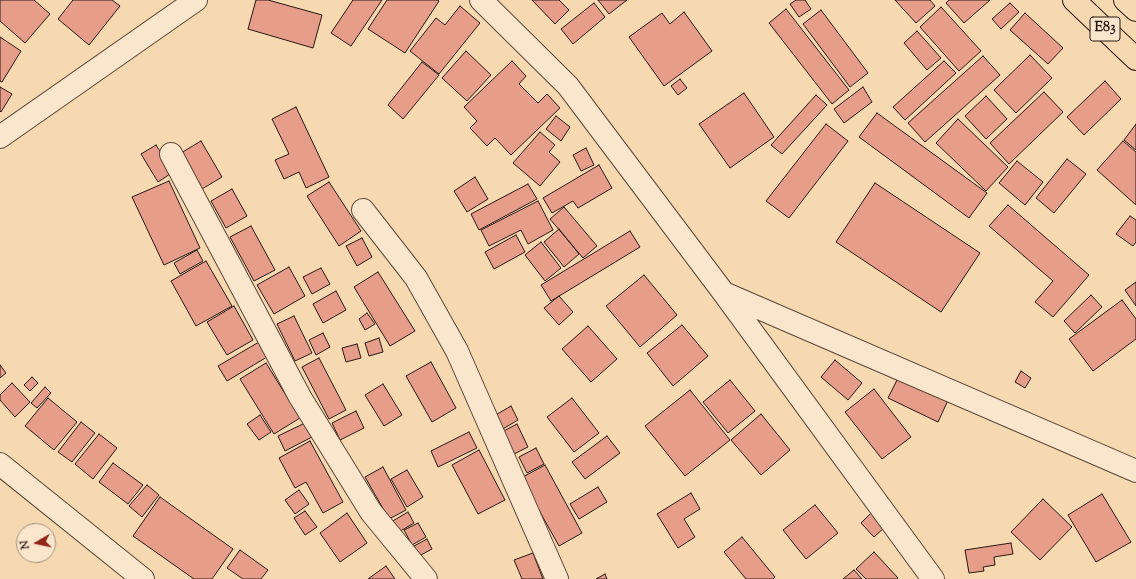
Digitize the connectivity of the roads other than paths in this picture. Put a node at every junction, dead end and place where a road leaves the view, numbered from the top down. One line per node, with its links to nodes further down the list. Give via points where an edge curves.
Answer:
1 (196, 0): 5 (street)
2 (481, 0): 8 (street, via 568,86)
3 (1074, 0): 4 (main road, E83)
4 (1136, 59)
5 (0, 138)
6 (170, 154): 12 (street, via 300,397 370,512)
7 (363, 210): 13 (street, via 416,278 457,352)
8 (723, 292): 10 (street); 14 (street)
9 (0, 464): 11 (street)
10 (1136, 471)
11 (142, 579)
12 (426, 579)
13 (556, 579)
14 (933, 579)

